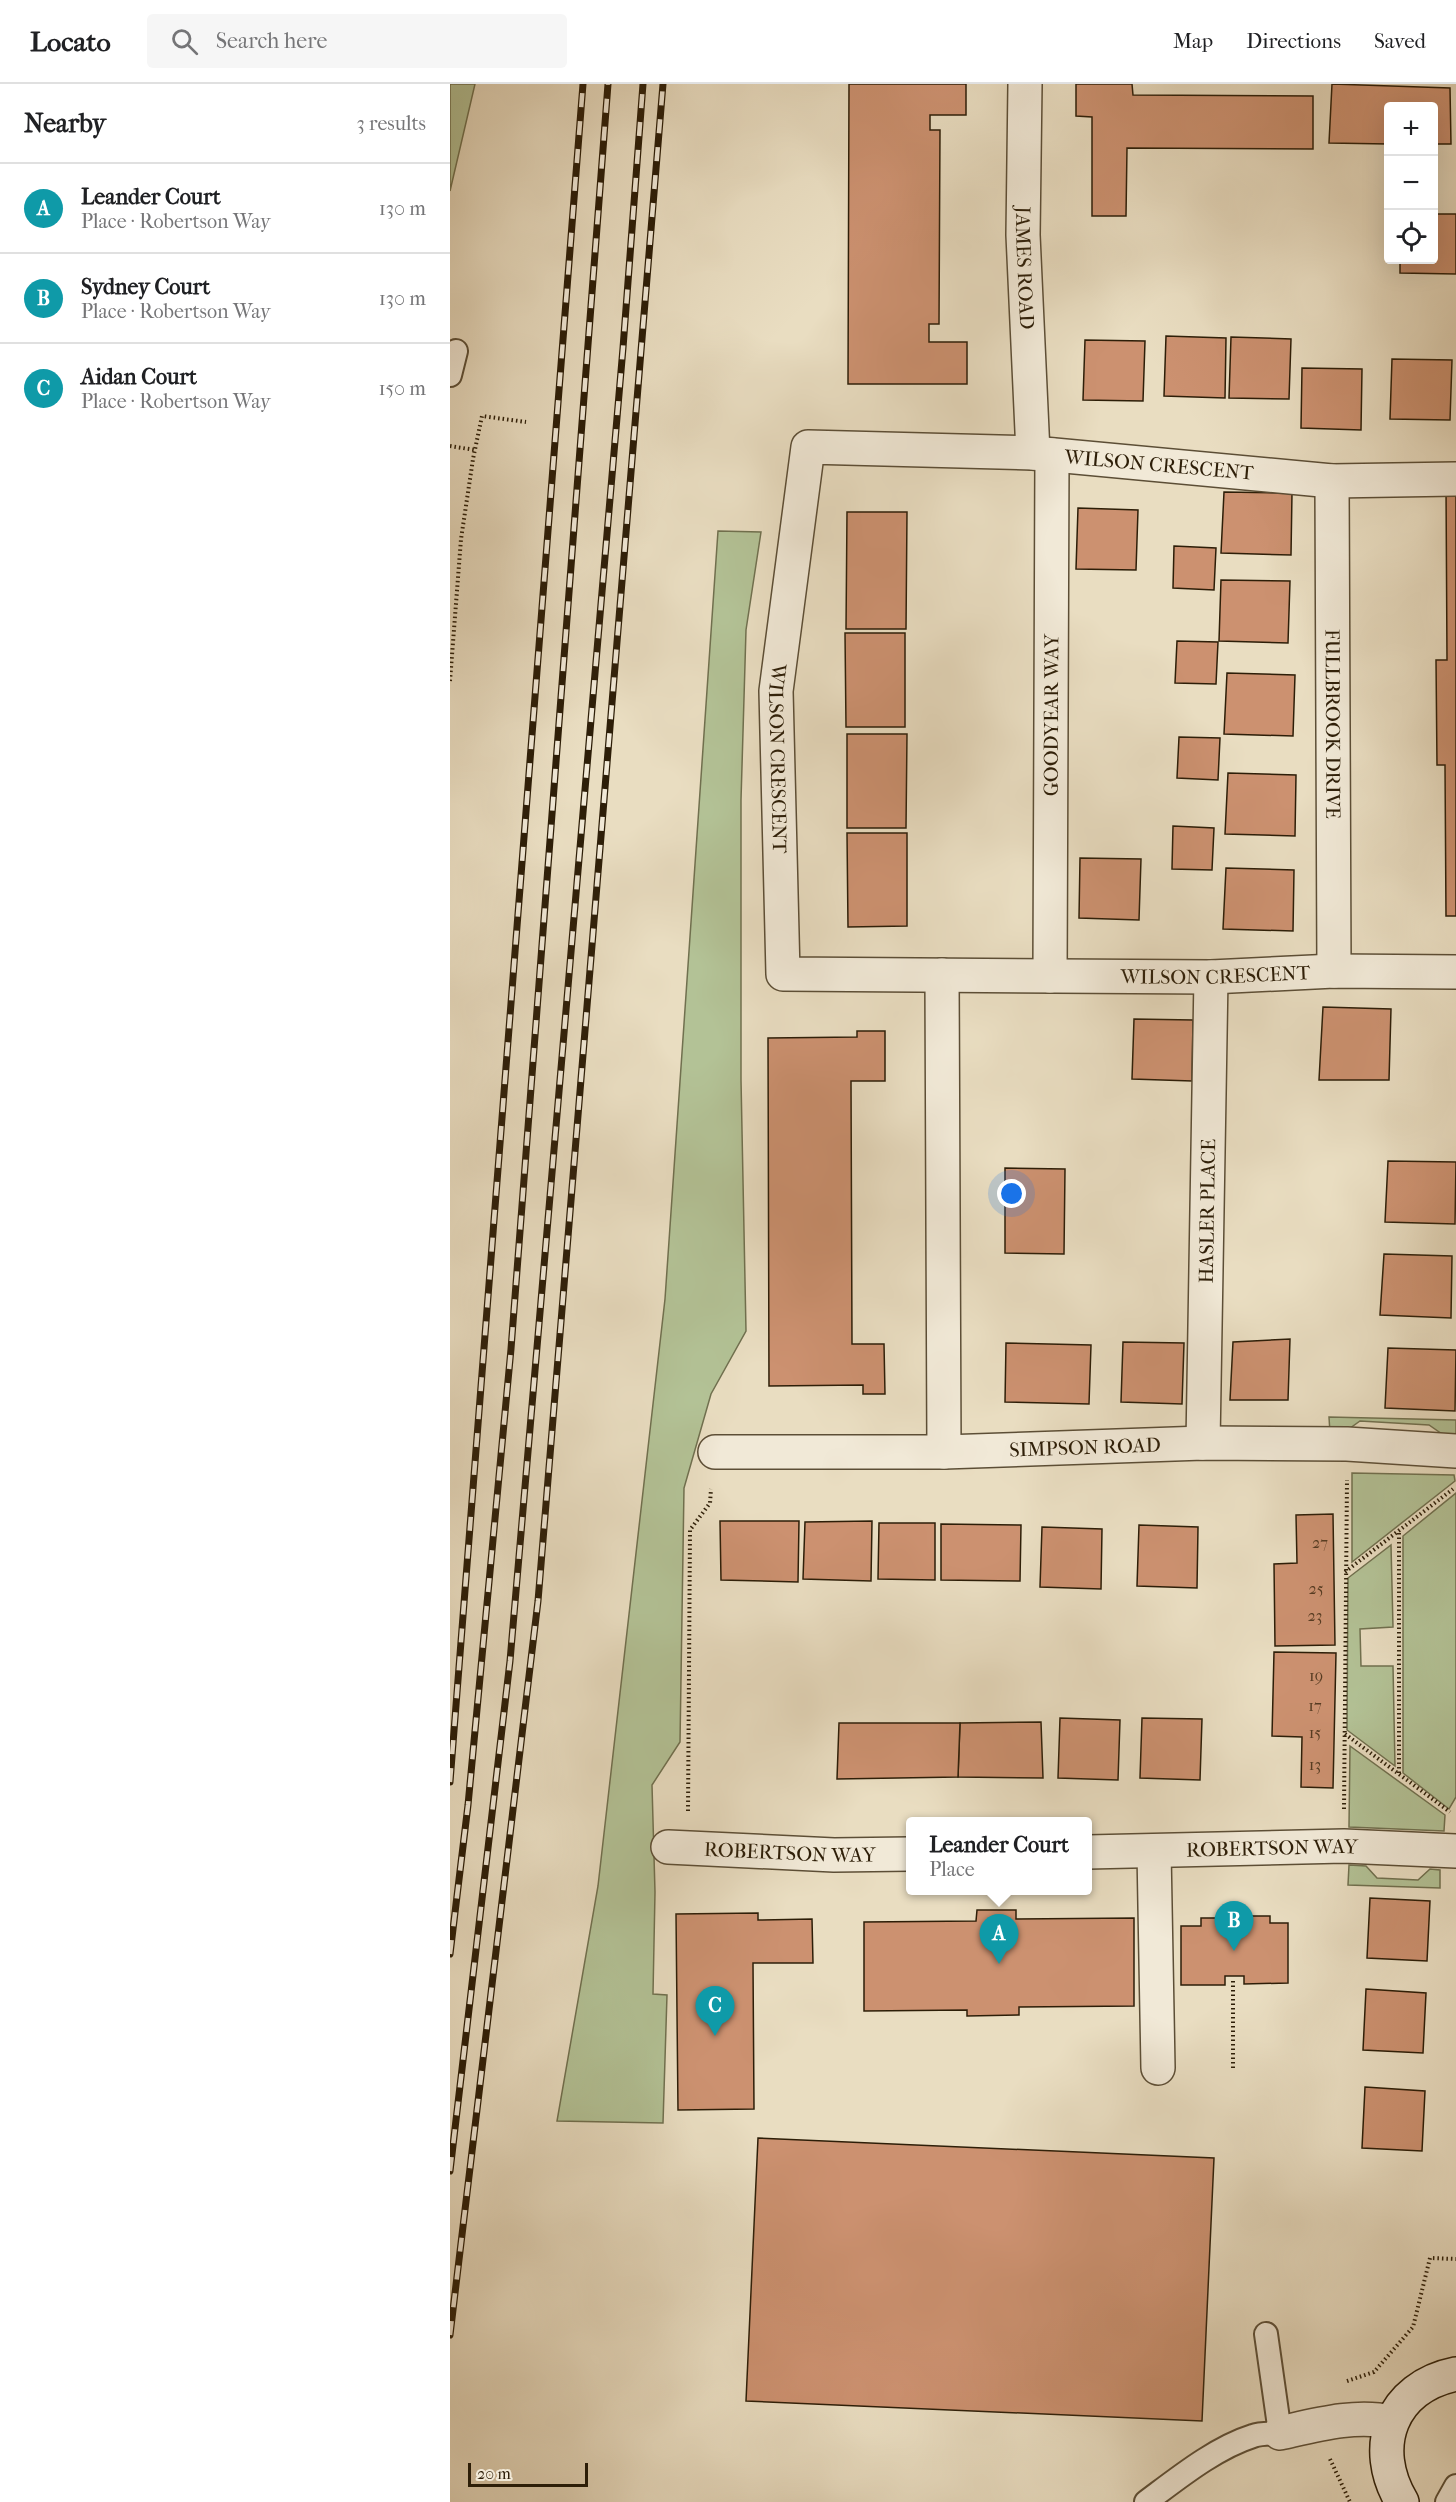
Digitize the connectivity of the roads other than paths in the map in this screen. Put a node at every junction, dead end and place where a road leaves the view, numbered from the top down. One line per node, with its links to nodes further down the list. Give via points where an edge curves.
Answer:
1 (1025, 84): 4 (street, JAMES ROAD, via 1023,235)
2 (456, 351): 3 (lane)
3 (450, 375)
4 (1043, 454): 6 (street, WILSON CRESCENT); 9 (street, WILSON CRESCENT, via 808,447 776,691 783,974); 10 (street, GOODYEAR WAY)
5 (1456, 479): 6 (street)
6 (1332, 481): 7 (street, FULLBROOK DRIVE)
7 (1334, 971): 8 (street); 11 (street, WILSON CRESCENT)
8 (1456, 972)
9 (942, 975): 10 (street, WILSON CRESCENT); 15 (street)
10 (1050, 976): 11 (street, WILSON CRESCENT)
11 (1211, 977): 12 (street, HASLER PLACE)
12 (1203, 1443): 13 (street, SIMPSON ROAD, via 1347,1444); 15 (street, SIMPSON ROAD)
13 (1456, 1451)
14 (715, 1452): 15 (street, SIMPSON ROAD)
15 (944, 1452)
16 (677, 1847): 20 (street, ROBERTSON WAY, via 834,1855)
17 (1154, 1851): 18 (street, ROBERTSON WAY, via 1344,1846); 19 (street, ROBERTSON WAY); 21 (street)
18 (1456, 1851)
19 (1092, 1852)
20 (906, 1854)
21 (1158, 2068)
22 (1266, 2334): 25 (lane)
23 (1456, 2374): 24 (street, via 1419,2388)
24 (1391, 2422): 25 (street, via 1373,2418); 28 (street, via 1386,2462 1391,2484)
25 (1280, 2433): 27 (lane, via 1254,2436 1218,2453)
26 (1456, 2486): 29 (lane)
27 (1146, 2502)
28 (1402, 2502)
29 (1447, 2502)

